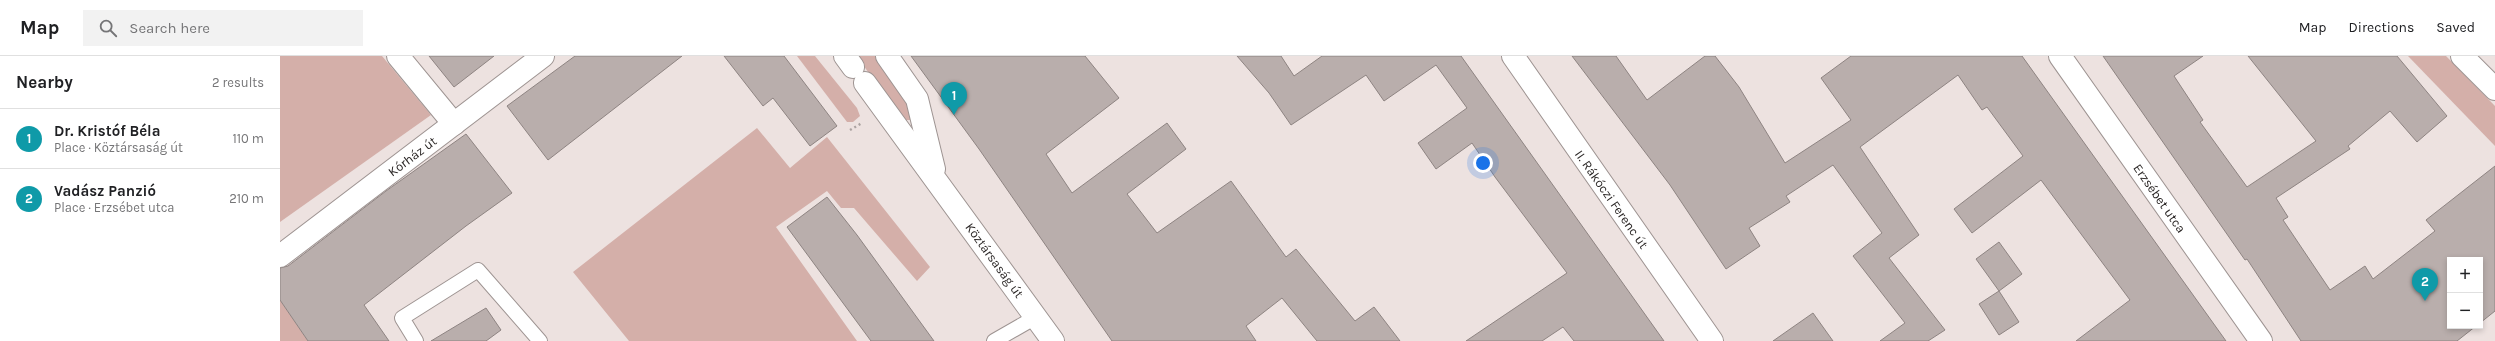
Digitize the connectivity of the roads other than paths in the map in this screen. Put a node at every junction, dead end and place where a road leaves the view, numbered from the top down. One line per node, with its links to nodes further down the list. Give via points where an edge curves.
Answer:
1 (398, 56): 9 (street)
2 (543, 56): 9 (street, Kórház út)
3 (887, 56): 10 (street, Köztársaság út, via 917,99)
4 (1513, 56): 17 (street, II. Rákóczi Ferenc út)
5 (2060, 56): 18 (street, Erzsébet utca)
6 (2462, 56): 8 (street)
7 (855, 69): 10 (street, Köztársaság út)
8 (2495, 89)
9 (454, 124): 11 (street, Kórház út)
10 (937, 179): 12 (street, Köztársaság út)
11 (280, 256)
12 (1036, 317): 15 (lane); 16 (street, Köztársaság út)
13 (416, 341): 14 (lane, via 402,318 478,270)
14 (540, 341)
15 (994, 341)
16 (1053, 341)
17 (1712, 341)
18 (2261, 341)

